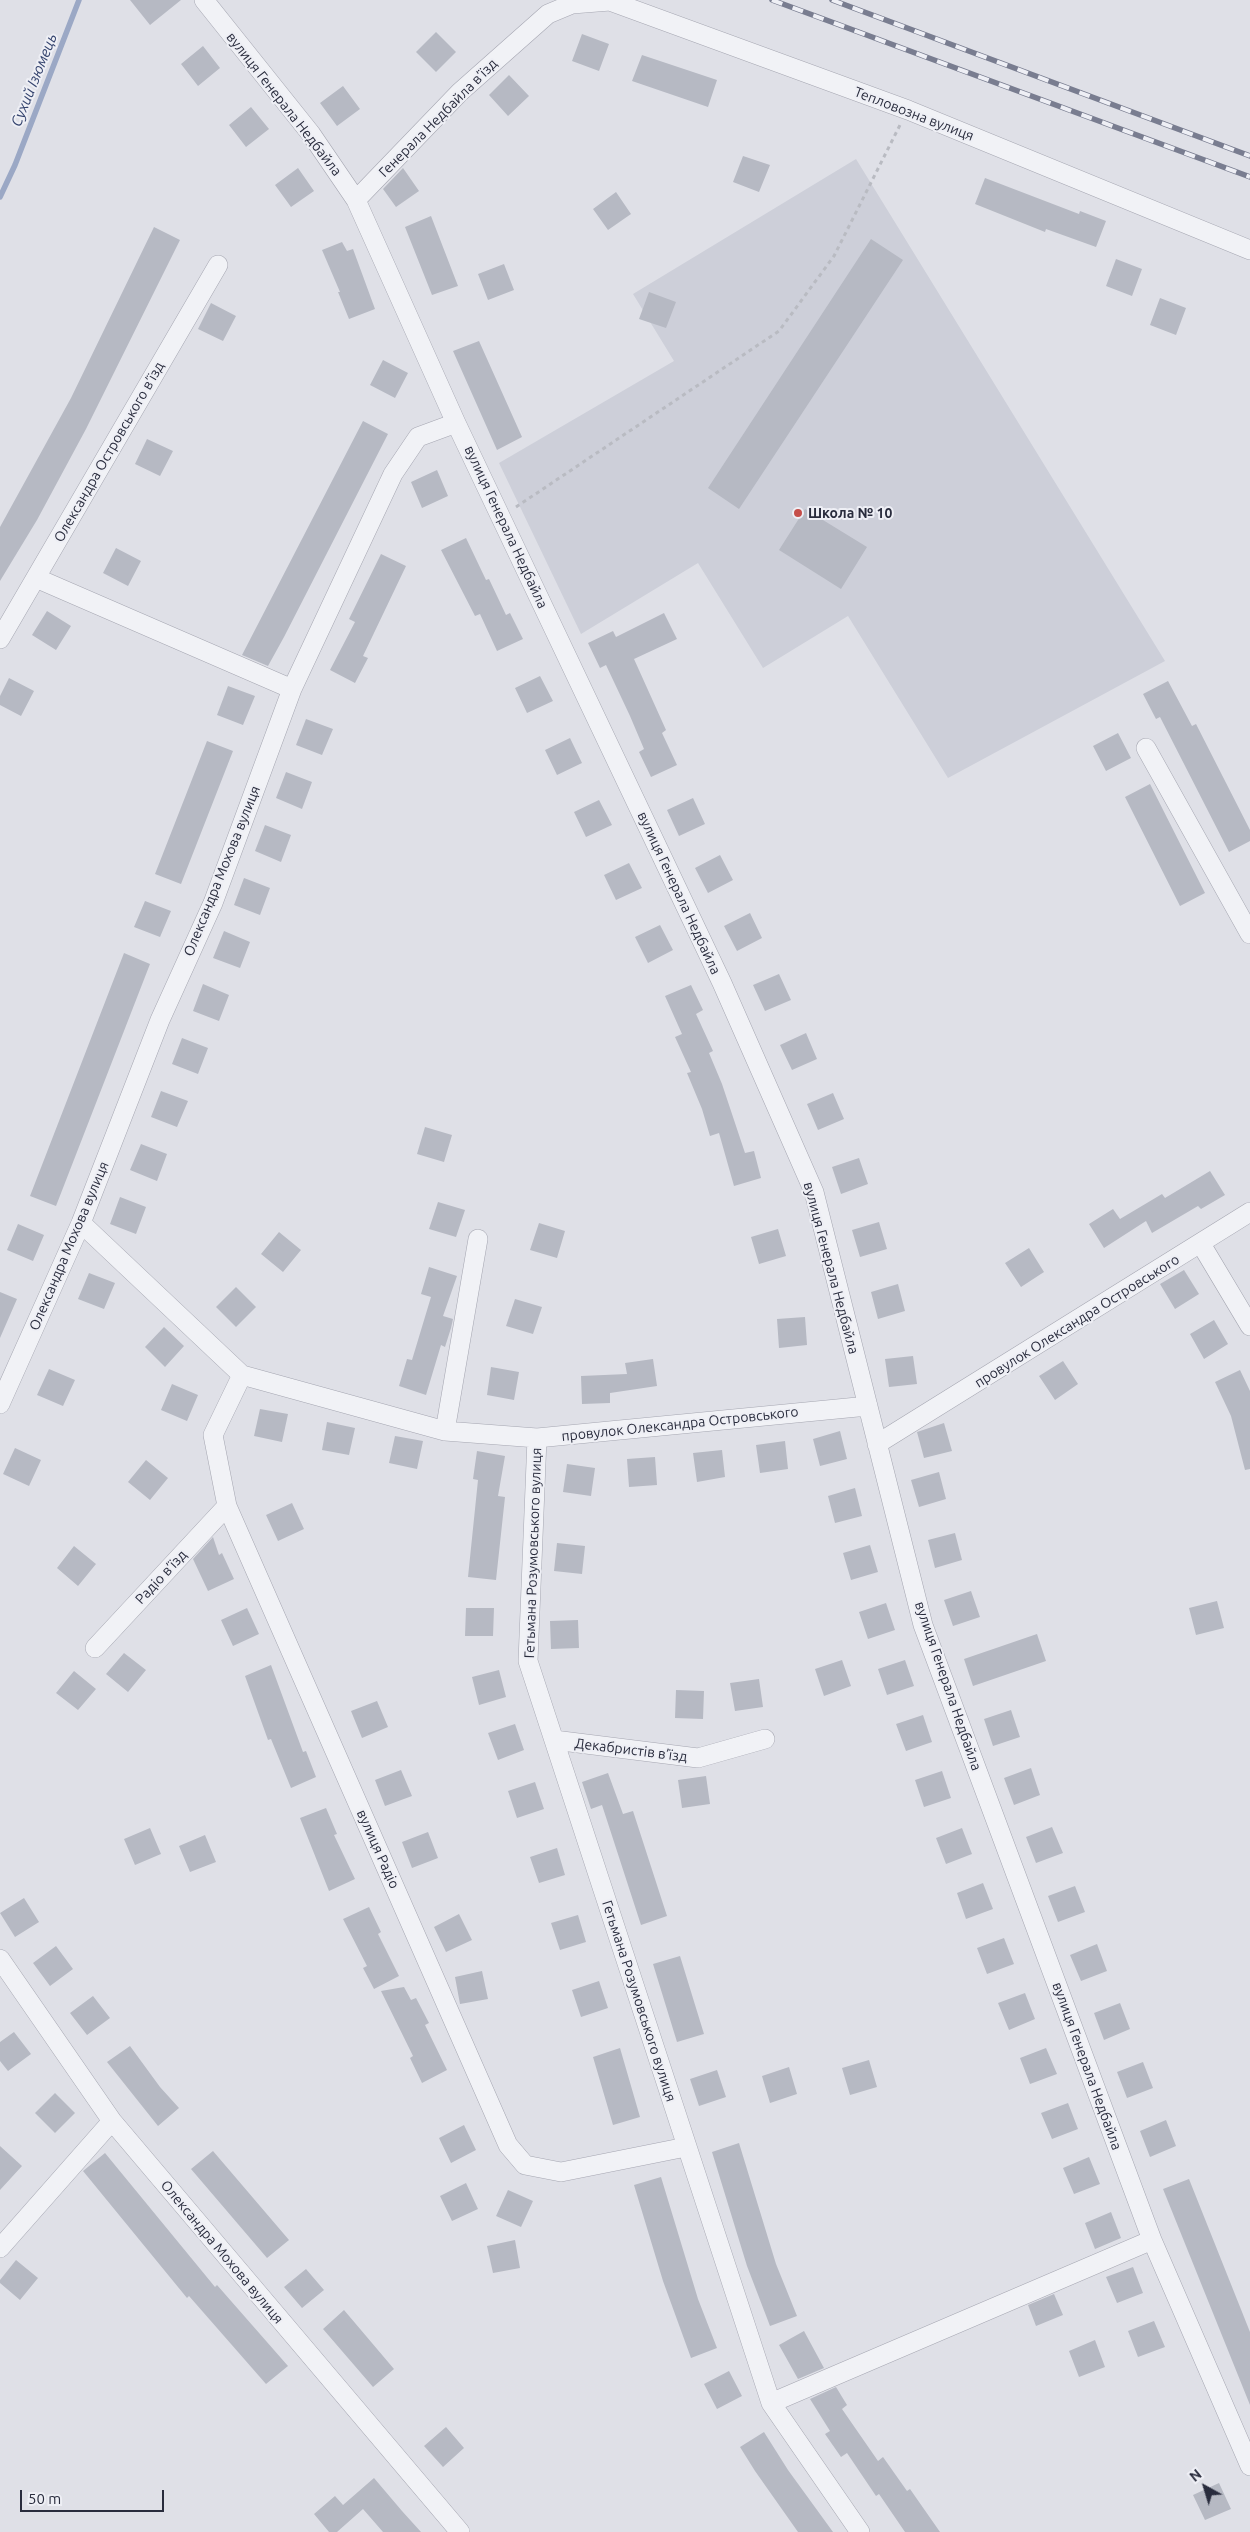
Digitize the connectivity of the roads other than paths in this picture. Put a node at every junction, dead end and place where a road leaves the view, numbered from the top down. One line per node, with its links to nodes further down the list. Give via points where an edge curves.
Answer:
1 (204, 0): 3 (street, вулиця Генерала Недбайла, via 310,134)
2 (572, 4): 3 (street, Генерала Недбайла в’їзд, via 548,14 460,92); 4 (street, Тепловозна вулиця, via 610,1 908,110)
3 (356, 200): 6 (street, вулиця Генерала Недбайла)
4 (1250, 250)
5 (218, 265): 7 (street, Олександра Островського в’їзд)
6 (456, 423): 9 (street, Олександра Мохова вулиця, via 418,437 393,474); 19 (street, вулиця Генерала Недбайла, via 722,983 814,1192)
7 (36, 578): 8 (street, Олександра Островського в’їзд); 9 (street)
8 (0, 639)
9 (292, 689): 13 (street, Олександра Мохова вулиця, via 213,903 160,1020)
10 (1146, 748): 11 (street)
11 (1250, 934)
12 (1250, 1212): 15 (street, провулок Олександра Островського)
13 (81, 1223): 17 (street, провулок Олександра Островського); 18 (street, Олександра Мохова вулиця)
14 (478, 1240): 20 (street)
15 (1201, 1244): 16 (street); 22 (street, провулок Олександра Островського)
16 (1250, 1326)
17 (242, 1375): 20 (street, провулок Олександра Островського); 23 (street, вулиця Радіо, via 213,1435)
18 (0, 1404)
19 (868, 1406): 21 (street, провулок Олександра Островського); 22 (street, вулиця Генерала Недбайла)
20 (445, 1431): 21 (street, провулок Олександра Островського)
21 (537, 1438): 26 (street, Гетьмана Розумовського вулиця, via 528,1661)
22 (877, 1444): 30 (street, вулиця Генерала Недбайла, via 924,1625)
23 (227, 1506): 24 (street, Радіо в’їзд); 29 (street, вулиця Радіо, via 508,2145 525,2164 561,2172)
24 (95, 1648)
25 (765, 1739): 26 (street, Декабристів в’їзд, via 698,1758)
26 (554, 1740): 29 (street, Гетьмана Розумовського вулиця)
27 (0, 1960): 28 (street, Олександра Мохова вулиця)
28 (112, 2121): 31 (street); 34 (street, Олександра Мохова вулиця)
29 (686, 2147): 32 (street, Гетьмана Розумовського вулиця)
30 (1152, 2240): 32 (street); 33 (street, вулиця Генерала Недбайла)
31 (0, 2248)
32 (771, 2403): 35 (street, Гетьмана Розумовського вулиця)
33 (1250, 2466)
34 (460, 2532)
35 (860, 2532)

